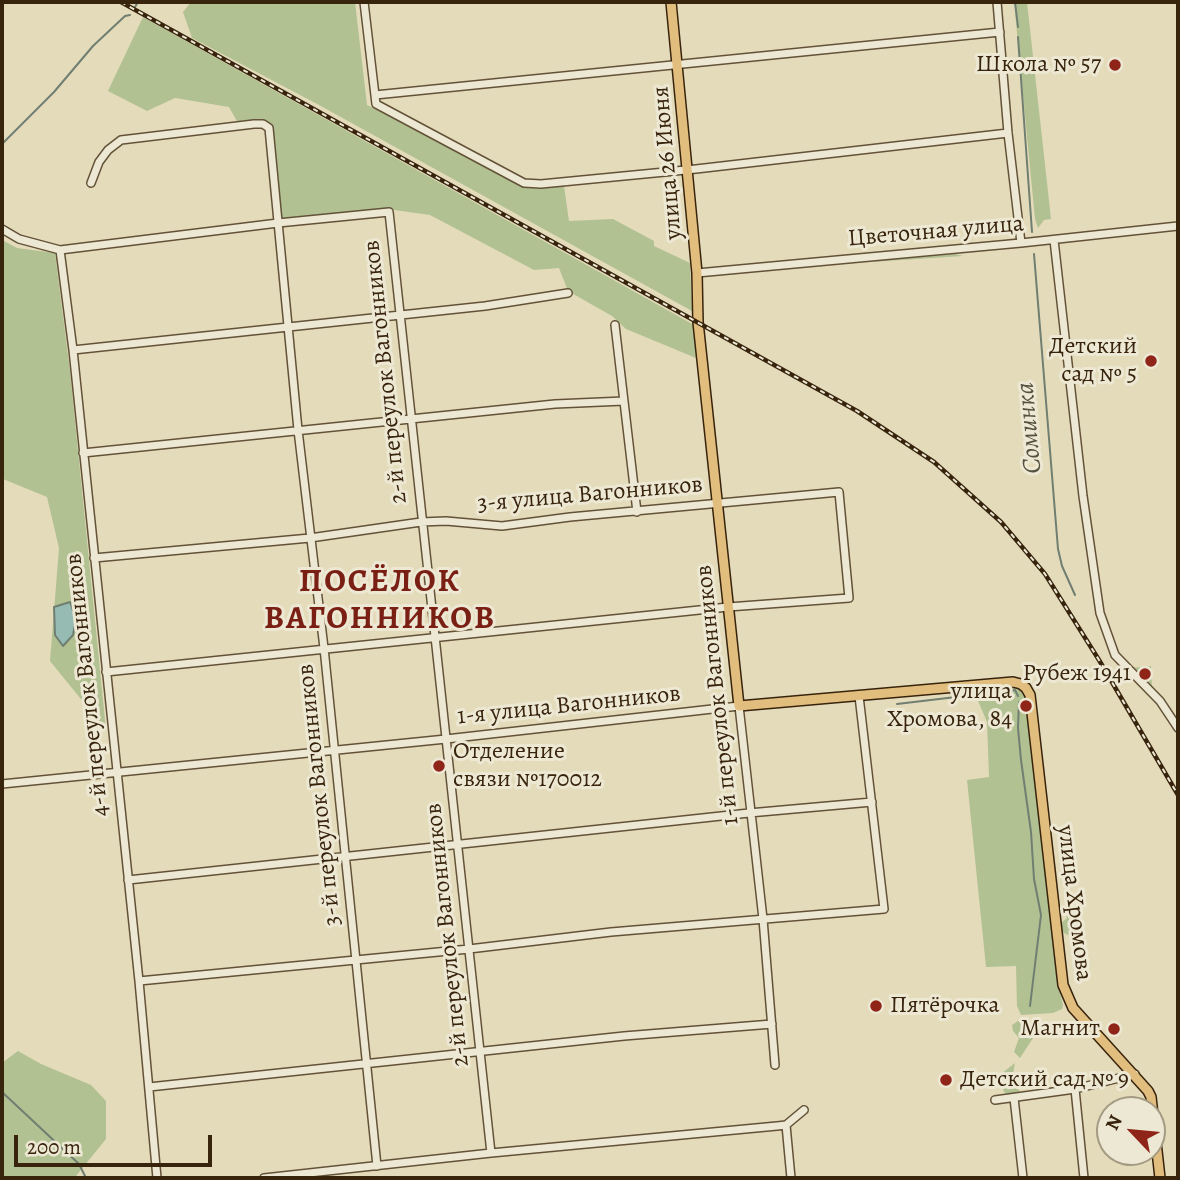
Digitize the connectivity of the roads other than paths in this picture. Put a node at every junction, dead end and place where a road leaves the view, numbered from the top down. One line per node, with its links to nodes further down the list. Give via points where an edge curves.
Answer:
1 (364, 2): 6 (street)
2 (671, 2): 5 (main road, улица 26 Июня)
3 (997, 2): 4 (street)
4 (1000, 32): 5 (street); 7 (street)
5 (678, 65): 6 (street); 8 (main road, улица 26 Июня)
6 (375, 95): 8 (street, via 376,104 524,183)
7 (1008, 133): 8 (street); 14 (street)
8 (688, 169): 16 (main road, улица 26 Июня)
9 (91, 183): 10 (street, 3-й переулок Вагонников, via 99,162 121,140 263,124 269,128)
10 (278, 223): 15 (street); 18 (street, 2-й переулок Вагонников, via 389,212); 21 (street, 3-й переулок Вагонников)
11 (1178, 226): 13 (street, Цветочная улица)
12 (2, 229): 15 (street, via 19,239)
13 (1054, 240): 14 (street, Цветочная улица); 39 (street, via 1100,613 1115,655 1160,701)
14 (1021, 243): 16 (street, Цветочная улица)
15 (60, 250): 22 (street, 4-й переулок Вагонников)
16 (697, 273): 19 (main road, улица 26 Июня)
17 (568, 293): 18 (street)
18 (400, 315): 21 (street); 24 (street, 2-й переулок Вагонников)
19 (698, 322): 27 (main road, 1-й переулок Вагонников)
20 (615, 325): 23 (street)
21 (288, 328): 22 (street); 25 (street, 3-й переулок Вагонников)
22 (73, 350): 26 (street, 4-й переулок Вагонников)
23 (624, 401): 24 (street); 28 (street)
24 (412, 419): 25 (street); 29 (street, 2-й переулок Вагонников)
25 (298, 430): 26 (street); 30 (street, 3-й переулок Вагонников)
26 (83, 453): 31 (street, 4-й переулок Вагонников)
27 (717, 504): 28 (street, 3-я улица Вагонников); 32 (main road, 1-й переулок Вагонников); 32 (street, 3-я улица Вагонников, via 839,492 849,598)
28 (637, 512): 29 (street, 3-я улица Вагонников, via 502,526)
29 (421, 522): 30 (street, 3-я улица Вагонников); 33 (street, 2-й переулок Вагонников)
30 (310, 538): 31 (street, 3-я улица Вагонников); 34 (street, 3-й переулок Вагонников)
31 (94, 558): 35 (street, 4-й переулок Вагонников)
32 (728, 607): 33 (street); 38 (main road, 1-й переулок Вагонников)
33 (436, 636): 34 (street); 40 (street, 2-й переулок Вагонников)
34 (324, 648): 35 (street); 41 (street, 3-й переулок Вагонников)
35 (106, 672): 42 (street, 4-й переулок Вагонников)
36 (1025, 686): 37 (main road, 1-я улица Вагонников, via 1014,682); 57 (main road, улица Хромова, via 1030,695 1065,992 1073,1008)
37 (859, 695): 38 (main road, 1-я улица Вагонников); 44 (street)
38 (739, 706): 40 (street, 1-я улица Вагонников); 45 (street, 1-й переулок Вагонников)
39 (1178, 728)
40 (446, 739): 41 (street, 1-я улица Вагонников); 46 (street, 2-й переулок Вагонников)
41 (335, 751): 42 (street, 1-я улица Вагонников); 47 (street, 3-й переулок Вагонников)
42 (117, 773): 43 (street, 1-я улица Вагонников); 48 (street, 4-й переулок Вагонников)
43 (2, 784)
44 (872, 802): 45 (street); 49 (street, via 884,909)
45 (749, 813): 46 (street); 49 (street, 1-й переулок Вагонников)
46 (456, 846): 47 (street); 50 (street, 2-й переулок Вагонников)
47 (345, 857): 48 (street); 51 (street, 3-й переулок Вагонников)
48 (128, 880): 52 (street, 4-й переулок Вагонников)
49 (763, 919): 50 (street); 53 (street, 1-й переулок Вагонников)
50 (469, 949): 51 (street); 54 (street, 2-й переулок Вагонников)
51 (356, 961): 52 (street); 55 (street, 3-й переулок Вагонников)
52 (139, 981): 58 (street, 4-й переулок Вагонников)
53 (772, 1024): 54 (street); 56 (street, 1-й переулок Вагонников)
54 (480, 1052): 55 (street); 64 (street, 2-й переулок Вагонников)
55 (367, 1065): 58 (street); 65 (street, 3-й переулок Вагонников)
56 (775, 1065)
57 (1135, 1074): 59 (street); 71 (main road, улица Хромова, via 1152,1097)
58 (149, 1087): 66 (street, 4-й переулок Вагонников)
59 (1075, 1089): 60 (street); 70 (street)
60 (1014, 1098): 61 (street); 69 (street)
61 (995, 1100)
62 (804, 1110): 63 (street)
63 (786, 1125): 64 (street); 68 (street)
64 (491, 1153): 65 (street)
65 (377, 1166): 67 (street)
66 (157, 1178)
67 (264, 1178)
68 (791, 1178)
69 (1023, 1178)
70 (1084, 1178)
71 (1160, 1178)

